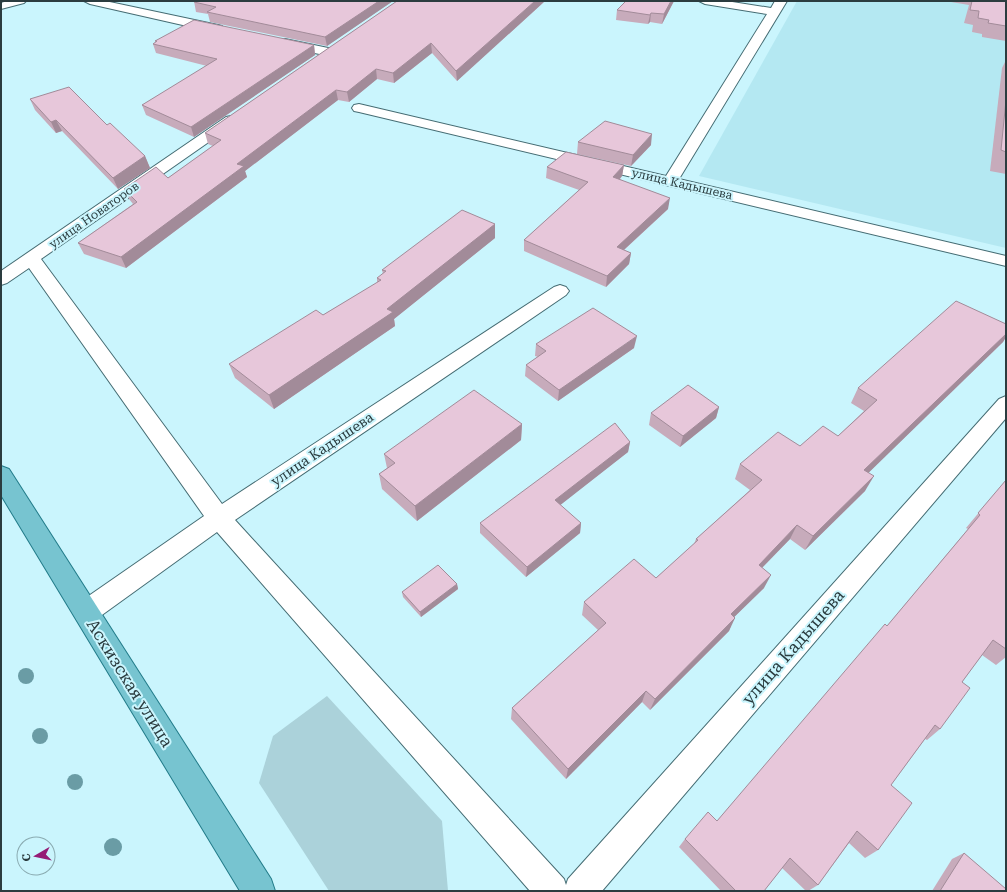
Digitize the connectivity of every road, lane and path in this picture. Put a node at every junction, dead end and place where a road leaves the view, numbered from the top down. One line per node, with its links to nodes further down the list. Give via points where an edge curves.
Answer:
1 (20, 1): 4 (street)
2 (90, 1): 6 (street)
3 (705, 1): 5 (street)
4 (1, 6)
5 (778, 6): 13 (street)
6 (229, 31)
7 (275, 41): 9 (street)
8 (342, 44): 9 (street)
9 (329, 52): 10 (street)
10 (316, 61)
11 (359, 108): 13 (street, улица Кадышева)
12 (245, 111): 14 (street, улица Новаторов)
13 (670, 181): 15 (street, улица Кадышева)
14 (31, 258): 16 (street, улица Новаторов); 20 (street)
15 (1006, 261)
16 (1, 279)
17 (560, 291): 20 (street, улица Кадышева)
18 (1006, 404): 24 (street, улица Кадышева)
19 (1, 475): 21 (main road, Аскизская улица)
20 (219, 518): 21 (street, улица Кадышева); 23 (street)
21 (86, 612): 22 (main road, Аскизская улица)
22 (259, 891)
23 (552, 891)
24 (580, 891)

